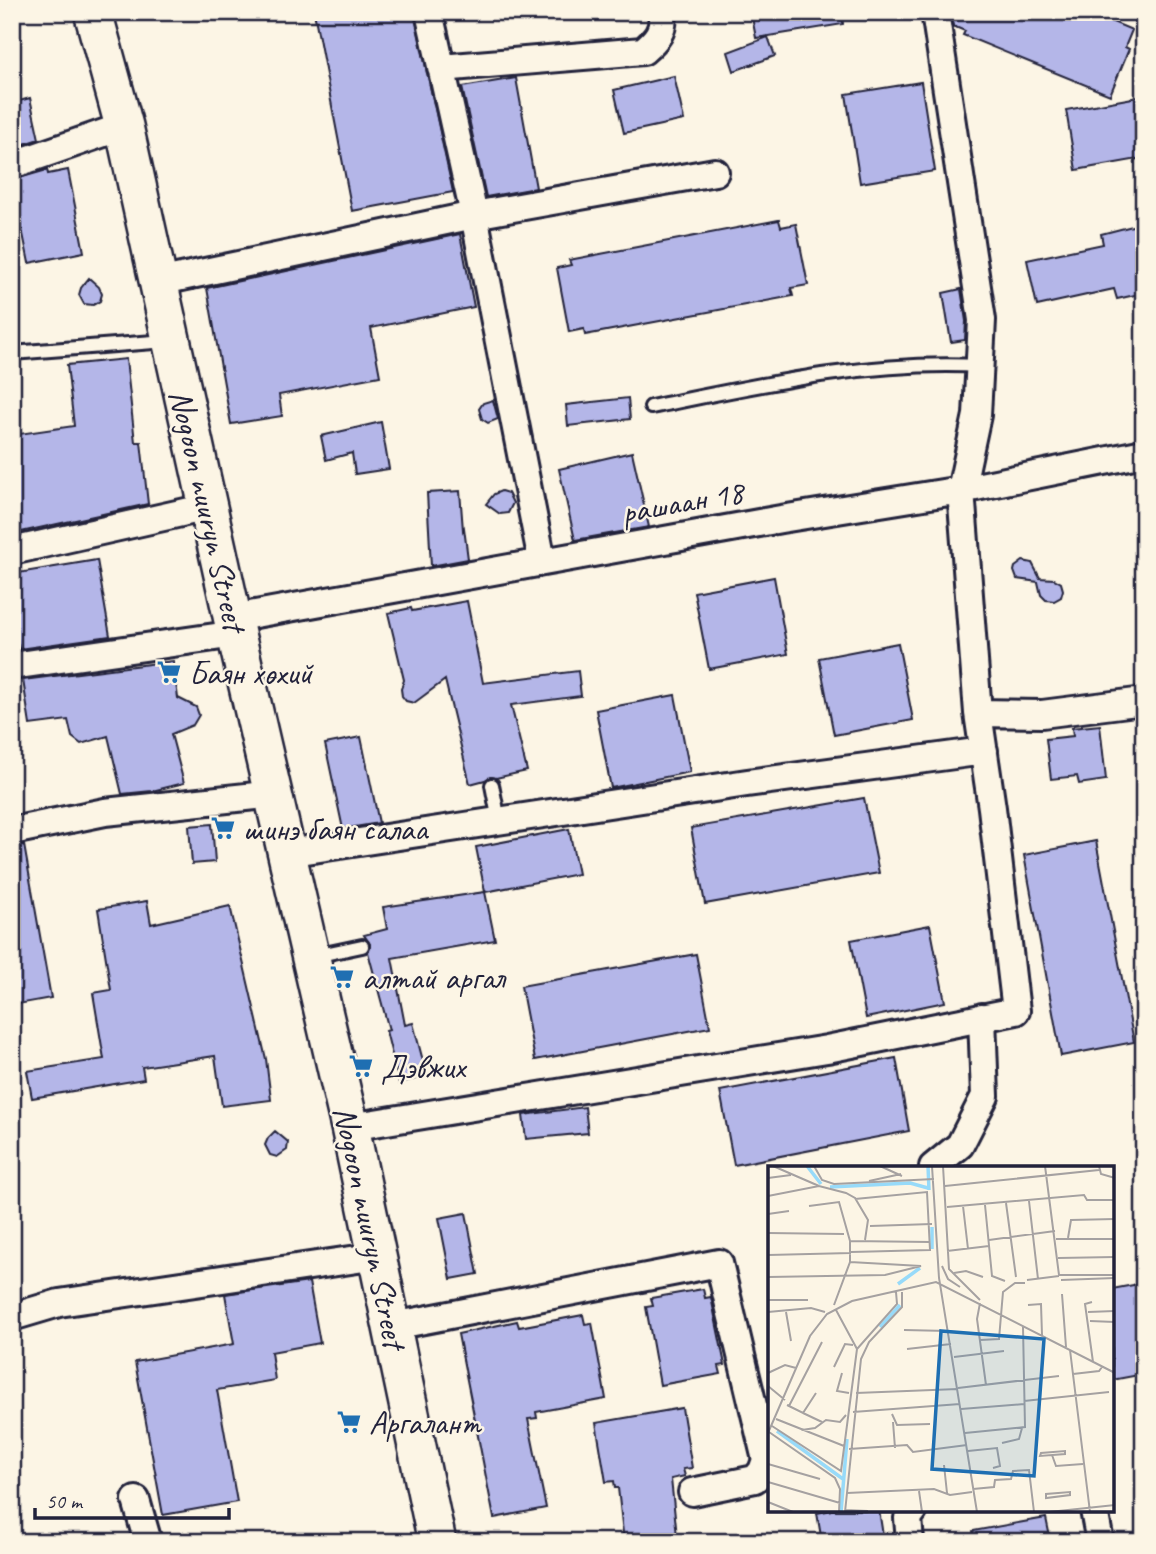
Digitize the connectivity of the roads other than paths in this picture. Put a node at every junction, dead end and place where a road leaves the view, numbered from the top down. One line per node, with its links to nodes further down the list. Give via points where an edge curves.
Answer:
1 (93, 12): 6 (main road, Nogoon nuuryn Street)
2 (429, 12): 5 (street)
3 (662, 12): 5 (street, via 664,22 657,39 643,51)
4 (935, 12): 13 (street, via 982,320)
5 (441, 68): 9 (street)
6 (124, 126): 7 (street); 10 (main road, Nogoon nuuryn Street)
7 (12, 165)
8 (715, 172): 9 (street)
9 (474, 215): 10 (street); 19 (street)
10 (158, 282): 11 (main road, Nogoon nuuryn Street)
11 (171, 340): 12 (lane); 17 (main road, Nogoon nuuryn Street)
12 (12, 353)
13 (979, 366): 14 (lane, via 934,363 808,375); 16 (street, via 977,415)
14 (651, 407)
15 (1144, 453): 16 (street, рашаан 18)
16 (961, 490): 19 (street, рашаан 18); 23 (street)
17 (208, 507): 18 (street); 20 (main road, Nogoon nuuryn Street)
18 (12, 551)
19 (542, 561): 20 (street, рашаан 18)
20 (234, 626): 21 (street, рашаан 18); 26 (main road, Nogoon nuuryn Street)
21 (12, 666)
22 (1144, 701): 23 (street, via 1042,714)
23 (978, 713): 24 (street)
24 (984, 751): 27 (street); 32 (street, via 1016,1010)
25 (492, 785): 27 (lane)
26 (274, 794): 28 (street, via 105,813); 29 (main road, Nogoon nuuryn Street)
27 (499, 821): 29 (street)
28 (12, 831)
29 (287, 853): 31 (main road, Nogoon nuuryn Street)
30 (362, 946): 31 (lane)
31 (311, 957): 33 (main road, Nogoon nuuryn Street)
32 (982, 1017): 33 (street, via 827,1048); 34 (street, via 985,1096 960,1145)
33 (350, 1127): 35 (main road, Nogoon nuuryn Street)
34 (934, 1166)
35 (378, 1256): 36 (street, via 60,1303); 37 (main road, Nogoon nuuryn Street)
36 (12, 1317)
37 (393, 1326): 38 (street, via 719,1264 766,1460 755,1479); 43 (main road, Nogoon nuuryn Street)
38 (692, 1492)
39 (136, 1500): 42 (street)
40 (912, 1512): 44 (street, via 908,1518)
41 (1094, 1512): 45 (street)
42 (148, 1542)
43 (437, 1542)
44 (910, 1542)
45 (1100, 1542)

